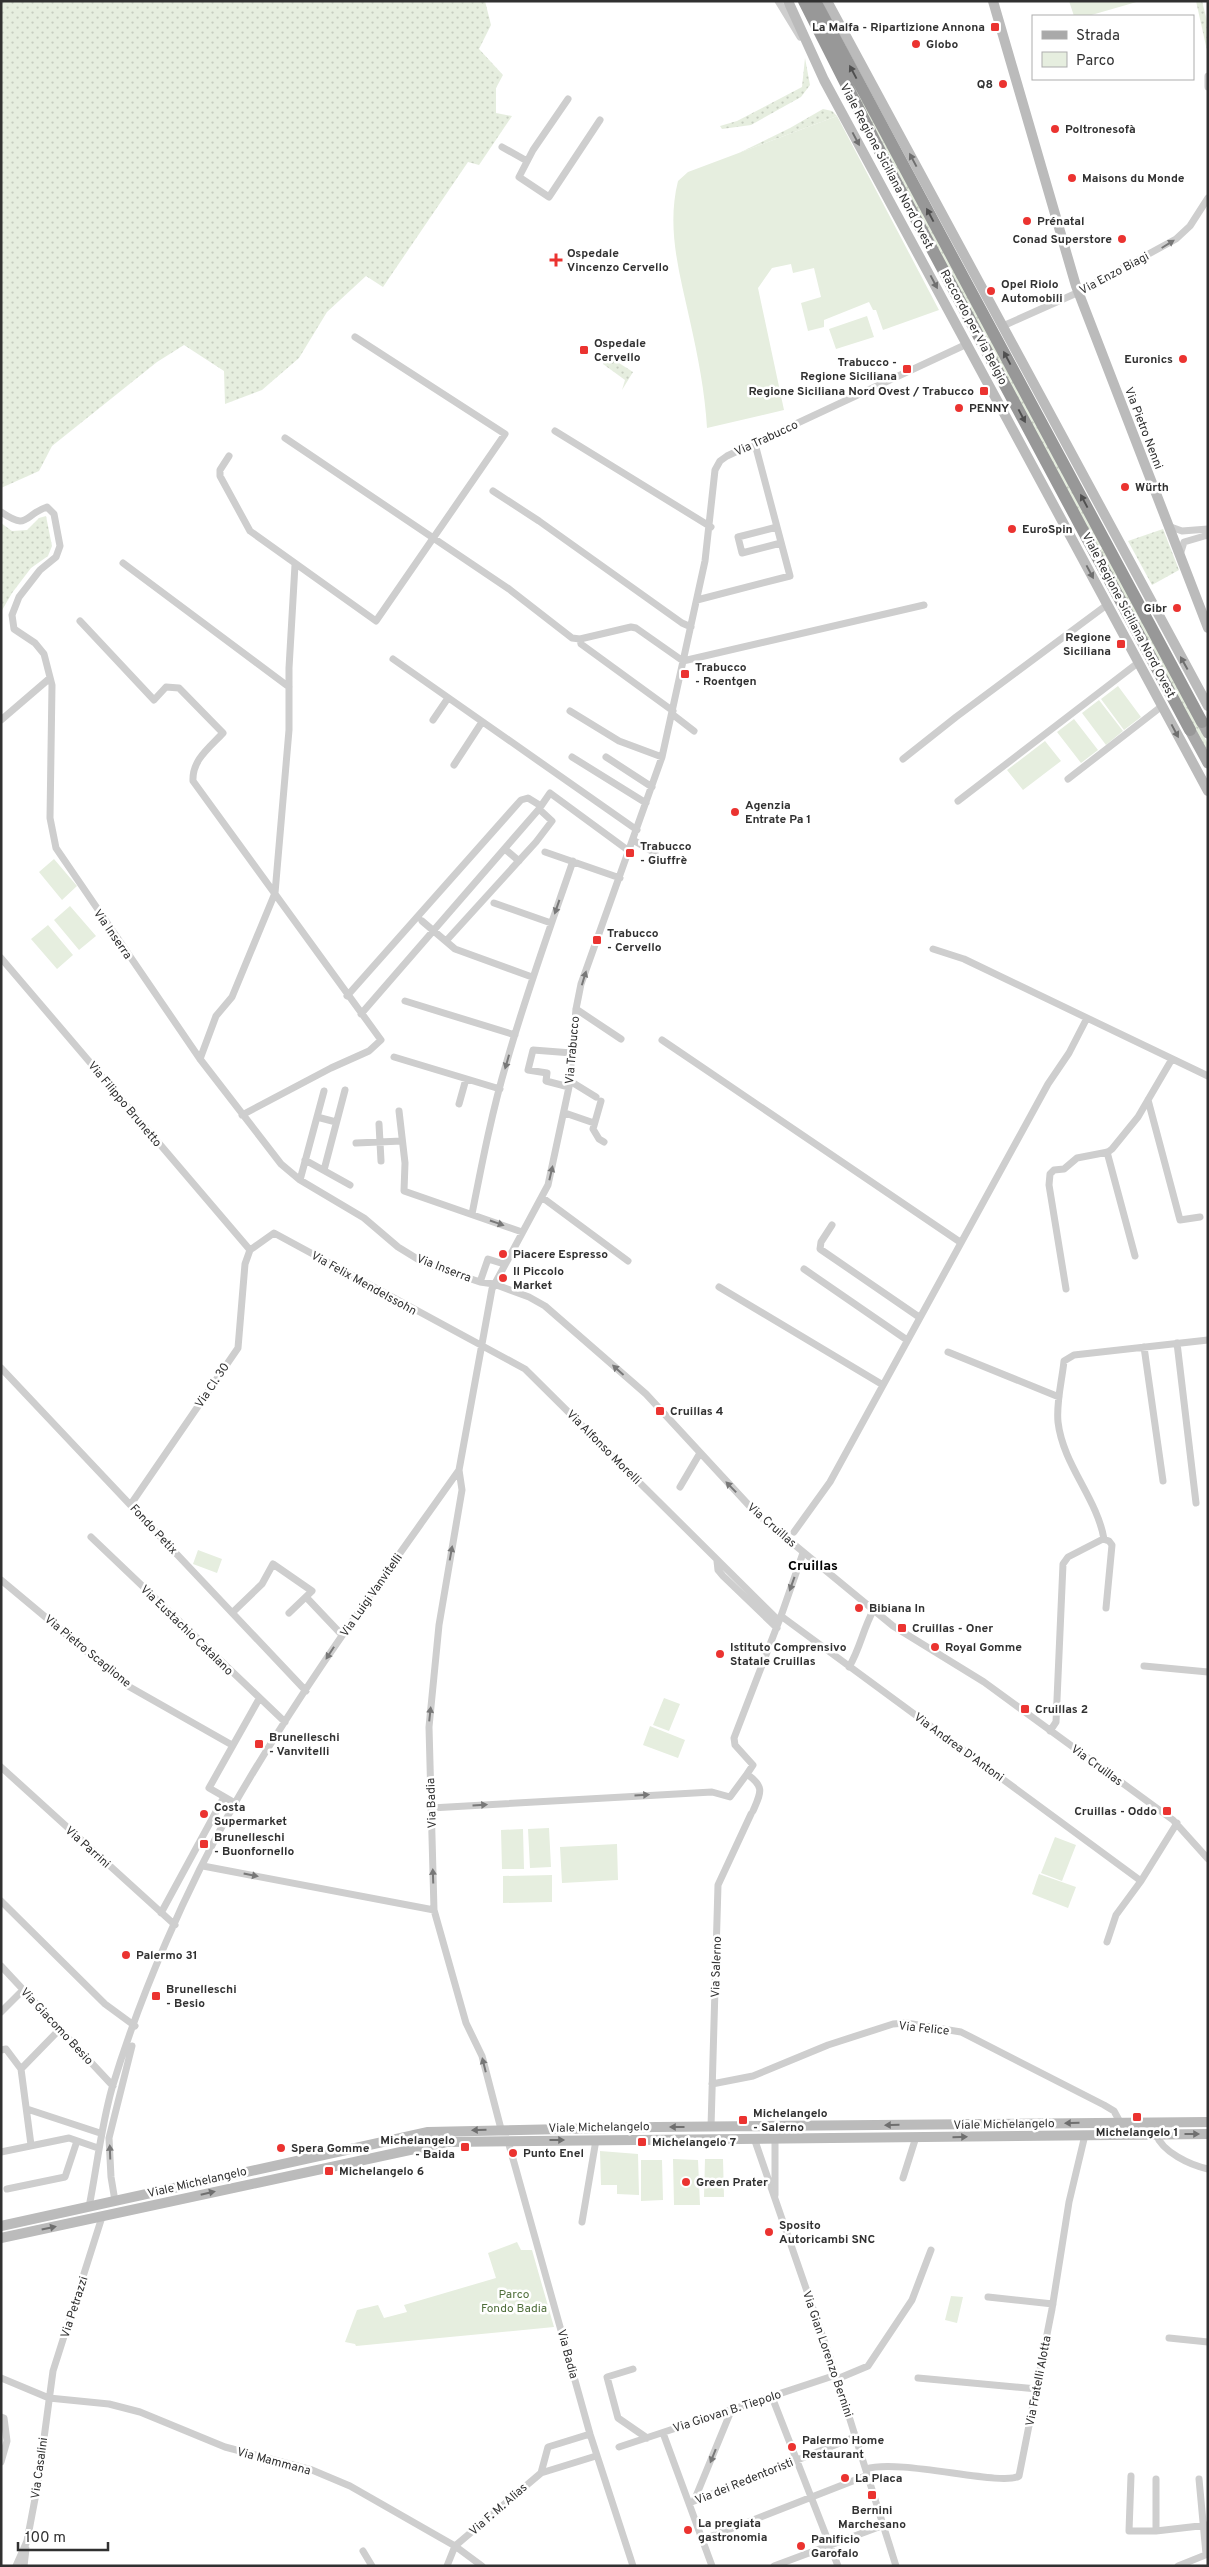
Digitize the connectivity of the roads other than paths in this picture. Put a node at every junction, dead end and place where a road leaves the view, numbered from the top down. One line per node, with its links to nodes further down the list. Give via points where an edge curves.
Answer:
1 (778, 1): 7 (street)
2 (788, 1): 7 (street, Viale Regione Siciliana Nord Ovest)
3 (804, 1): 60 (highway, Raccordo per Via Belgio, one-way to 60, via 898,184)
4 (815, 1): 59 (highway, Raccordo per Via Belgio, one-way to 4)
5 (828, 1): 16 (street, Viale Regione Siciliana Nord Ovest, one-way to 5)
6 (993, 1): 15 (street, Via Pietro Nenni)
7 (810, 52): 18 (street, Viale Regione Siciliana Nord Ovest, one-way to 18)
8 (1208, 76): 9 (street)
9 (1208, 87)
10 (568, 100): 13 (street)
11 (600, 120): 13 (street, via 548,197 519,177)
12 (502, 147): 13 (street)
13 (527, 161)
14 (1208, 198): 15 (street, Via Enzo Biagi, one-way to 14, via 1176,239 1190,226)
15 (1079, 292): 16 (street, Via Enzo Biagi); 25 (street, Via Pietro Nenni)
16 (1000, 328): 50 (street, Viale Regione Siciliana Nord Ovest, one-way to 16)
17 (355, 337): 31 (street, via 505,434)
18 (971, 343): 21 (street, Via Trabucco); 40 (street, Viale Regione Siciliana Nord Ovest, one-way to 40)
19 (555, 431): 26 (street)
20 (284, 438): 31 (street)
21 (755, 444): 26 (street, Via Trabucco, via 723,458 718,465 714,474); 27 (street)
22 (229, 456): 37 (street, via 220,476 250,532)
23 (493, 491): 42 (street)
24 (1, 512): 48 (street, Via Inserra, via 15,522 23,522 47,508 54,514 60,546 56,557 40,570 19,597 12,615 14,630 35,643 44,654)
25 (1168, 526): 29 (street); 33 (street, Via Pietro Nenni)
26 (711, 527): 38 (street, Via Trabucco)
27 (777, 527): 34 (street); 34 (street, via 738,537 742,553)
28 (1208, 529): 29 (street)
29 (1187, 531): 33 (street, via 1177,534)
30 (1208, 535): 32 (street)
31 (434, 537): 37 (street, via 376,621); 44 (street, via 572,638)
32 (1189, 539): 33 (street); 35 (street, via 1182,546)
33 (1174, 540): 35 (street, Via Pietro Nenni)
34 (781, 543): 38 (street, via 790,576)
35 (1180, 555): 43 (street, Via Pietro Nenni)
36 (123, 563): 49 (street)
37 (296, 565): 49 (street)
38 (697, 600): 42 (street, Via Trabucco)
39 (924, 604): 46 (street)
40 (1108, 604): 47 (street, Viale Regione Siciliana Nord Ovest); 65 (street)
41 (80, 621): 83 (street, via 154,700 166,687 179,688 223,733 196,762 192,770 193,781)
42 (691, 628): 46 (street, Via Trabucco)
43 (1208, 628)
44 (580, 639): 46 (street, via 636,628); 55 (street, via 581,644)
45 (393, 659): 51 (street)
46 (683, 661): 55 (street, Via Trabucco)
47 (1139, 662): 52 (street, Viale Regione Siciliana Nord Ovest); 71 (street)
48 (50, 678): 56 (street); 102 (street, Via Inserra, via 50,818 56,848)
49 (289, 686): 83 (street, via 289,730)
50 (1198, 687): 53 (street, Viale Regione Siciliana Nord Ovest); 59 (street)
51 (448, 698): 57 (street); 58 (street)
52 (1162, 706): 68 (street); 70 (street, Viale Regione Siciliana Nord Ovest, one-way to 70)
53 (1208, 706)
54 (570, 711): 64 (street, via 619,741)
55 (672, 712): 61 (street); 64 (street, Via Trabucco)
56 (1, 720)
57 (433, 720)
58 (482, 722): 67 (street); 74 (street)
59 (1206, 724)
60 (1190, 730): 66 (main road)
61 (694, 731)
62 (572, 757): 72 (street)
63 (606, 757): 69 (street)
64 (662, 757): 69 (street, Via Trabucco)
65 (903, 759)
66 (1208, 763)
67 (454, 765)
68 (1068, 779)
69 (652, 787): 72 (street, Via Trabucco)
70 (1208, 791)
71 (958, 801)
72 (646, 803): 74 (street, Via Trabucco)
73 (540, 808): 76 (street); 77 (street, via 550,793); 80 (street, via 552,821); 92 (street, via 528,798 521,800)
74 (637, 830): 75 (street, Via Trabucco)
75 (633, 840): 77 (street, Via Trabucco); 79 (street)
76 (505, 849): 80 (street); 87 (street)
77 (629, 851): 82 (street, Via Trabucco)
78 (544, 852): 81 (street)
79 (655, 853)
80 (519, 861): 88 (street)
81 (573, 861): 82 (street); 86 (street, one-way to 86)
82 (620, 878): 94 (street, Via Trabucco, one-way to 82, via 596,938)
83 (275, 893): 92 (street); 102 (street, via 232,997 216,1016)
84 (494, 903): 86 (street)
85 (422, 921): 87 (street)
86 (551, 924): 91 (street)
87 (434, 931): 88 (street); 95 (street)
88 (446, 941): 91 (street, via 455,949)
89 (933, 949): 96 (street, via 964,959)
90 (1, 958): 135 (street, Via Filippo Brunetto)
91 (532, 977): 97 (street)
92 (348, 996): 95 (street)
93 (405, 1002): 97 (street)
94 (576, 1009): 98 (street); 100 (street, Via Trabucco)
95 (361, 1014): 114 (street, via 381,1040 369,1051)
96 (1087, 1018): 103 (street); 134 (street)
97 (515, 1034): 107 (street, one-way to 107)
98 (621, 1038)
99 (662, 1040): 134 (street)
100 (572, 1053): 106 (street, Via Trabucco); 106 (street, via 533,1050 528,1070 547,1073 546,1081)
101 (394, 1057): 105 (street)
102 (200, 1059): 114 (street, Via Inserra)
103 (1172, 1059): 104 (street); 110 (street)
104 (1208, 1076)
105 (466, 1079): 107 (street); 111 (street)
106 (570, 1084): 113 (street, Via Trabucco); 117 (street, via 598,1099)
107 (500, 1089): 130 (street)
108 (345, 1090): 116 (street)
109 (324, 1091): 115 (street)
110 (1148, 1100): 123 (street, via 1122,1139); 131 (street, via 1180,1220)
111 (459, 1104)
112 (398, 1112): 119 (street)
113 (565, 1113): 117 (street); 129 (street, Via Trabucco, one-way to 113)
114 (242, 1115): 127 (street, Via Inserra, via 280,1164)
115 (317, 1118): 116 (street); 124 (street)
116 (336, 1122): 126 (street)
117 (594, 1123): 121 (street, via 599,1139)
118 (379, 1124): 120 (street)
119 (402, 1140): 120 (street); 130 (street, via 404,1191)
120 (380, 1142): 122 (street); 125 (street)
121 (604, 1142)
122 (356, 1143)
123 (1107, 1152): 136 (street); 143 (street, via 1078,1158 1064,1169 1050,1174 1049,1185)
124 (305, 1160): 126 (street); 127 (street)
125 (381, 1161)
126 (324, 1170): 128 (street)
127 (300, 1180): 140 (street, Via Inserra, via 364,1218 398,1247 424,1263)
128 (350, 1185)
129 (543, 1198): 133 (street, Via Trabucco); 137 (street)
130 (472, 1214): 133 (street, one-way to 133)
131 (1200, 1216)
132 (832, 1225): 144 (street, via 820,1249)
133 (522, 1232): 138 (street, Via Trabucco)
134 (960, 1242): 144 (street)
135 (250, 1250): 148 (street, Via Felix Mendelssohn, via 274,1233); 159 (street, Via Cl. 30, via 245,1264 238,1348)
136 (1136, 1256)
137 (628, 1261)
138 (504, 1264): 140 (street, via 488,1259); 141 (street, Via Trabucco)
139 (804, 1269): 145 (street)
140 (480, 1282): 141 (street, Via Inserra)
141 (494, 1284): 148 (street, Via Trabucco); 154 (street, Via Cruillas, one-way to 141, via 646,1394 563,1320 529,1297)
142 (719, 1287): 152 (street)
143 (1066, 1289)
144 (919, 1317): 145 (street)
145 (907, 1340): 152 (street)
146 (1208, 1340): 147 (street)
147 (1177, 1343): 149 (street); 158 (street)
148 (481, 1346): 155 (street, Via Trabucco); 170 (street, Via Alfonso Morelli, via 525,1369)
149 (1144, 1347): 153 (street, via 1067,1357); 156 (street)
150 (948, 1352): 153 (street)
151 (1, 1368): 159 (street, Fondo Petix)
152 (883, 1385): 160 (street, via 830,1482)
153 (1058, 1397): 162 (street, via 1058,1421 1066,1448 1079,1481 1101,1519)
154 (700, 1453): 157 (street); 163 (street, Via Cruillas, one-way to 154, via 752,1509)
155 (459, 1470): 171 (street, Via Luigi Vanvitelli); 184 (street, Via Badia, one-way to 155, via 429,1727 439,1625 462,1490)
156 (1163, 1481)
157 (680, 1487)
158 (1196, 1503)
159 (131, 1504): 168 (street, Fondo Petix)
160 (794, 1532)
161 (91, 1537): 176 (street, Via Eustachio Catalano)
162 (1104, 1540): 166 (street, via 1112,1545); 178 (street, via 1068,1557 1063,1564 1056,1722)
163 (804, 1553): 167 (street, Via Cruillas); 170 (street, Via Salerno, one-way to 170)
164 (1, 1580): 179 (street, Via Pietro Scaglione, via 128,1686)
165 (306, 1597): 168 (street, via 312,1591 273,1564 262,1584); 169 (street); 171 (street)
166 (1106, 1608)
167 (873, 1611): 173 (street, via 866,1623 859,1651); 178 (street, Via Cruillas, via 984,1682)
168 (233, 1612): 175 (street, Fondo Petix)
169 (289, 1613)
170 (779, 1622): 173 (street, Via Andrea D'Antoni); 181 (street, Via Salerno, via 734,1738 735,1745 753,1764)
171 (342, 1635): 175 (street, Via Luigi Vanvitelli, one-way to 175)
172 (1144, 1666): 174 (street)
173 (849, 1667): 188 (street, Via Andrea D'Antoni)
174 (1208, 1672)
175 (306, 1691): 177 (street, Via Luigi Vanvitelli)
176 (259, 1699): 177 (street, Via Eustachio Catalano); 179 (street)
177 (285, 1722): 183 (street, Via Luigi Vanvitelli)
178 (1050, 1731): 185 (street, Via Cruillas)
179 (232, 1745): 182 (street, via 209,1788)
180 (1, 1767): 191 (street, Via Parrini)
181 (747, 1774): 184 (street, one-way to 181, via 703,1792 730,1797); 201 (street, Via Salerno, via 760,1787 752,1813 718,1885)
182 (224, 1797): 183 (street); 191 (street)
183 (235, 1803): 187 (street, Via Luigi Vanvitelli)
184 (431, 1808): 190 (street, Via Badia, one-way to 184)
185 (1177, 1823): 186 (street, Via Cruillas); 188 (street)
186 (1208, 1859)
187 (203, 1866): 190 (street, one-way to 190); 192 (street, Via Luigi Vanvitelli)
188 (1141, 1880): 193 (street, via 1116,1915)
189 (1, 1901): 197 (street, via 105,2004)
190 (434, 1910): 209 (street, Via Badia, one-way to 190, via 482,2056 466,2023)
191 (161, 1913): 192 (street, Via Parrini)
192 (175, 1926): 197 (street, Via Luigi Vanvitelli)
193 (1107, 1942)
194 (1, 1966): 195 (street, Via Giacomo Besio)
195 (23, 1990): 196 (street); 198 (street, Via Giacomo Besio)
196 (1, 2012)
197 (135, 2026): 202 (street); 230 (street, one-way to 197, via 109,2138)
198 (60, 2029): 200 (street); 202 (street, Via Giacomo Besio)
199 (1, 2050): 200 (street, via 6,2049)
200 (21, 2069): 203 (street)
201 (712, 2084): 204 (street, Via Felice, via 753,2076 828,2045 893,2024 906,2023 961,2032 1104,2105 1114,2111); 208 (street, Via Salerno)
202 (113, 2086): 210 (street)
203 (26, 2110): 210 (street); 221 (street)
204 (1120, 2122): 205 (street, Viale Michelangelo); 206 (street, Viale Michelangelo, one-way to 206)
205 (1208, 2122)
206 (916, 2125): 208 (street, Viale Michelangelo, one-way to 208); 214 (street)
207 (656, 2127): 208 (street, Viale Michelangelo, one-way to 207); 209 (street, Viale Michelangelo); 217 (street)
208 (711, 2127)
209 (501, 2129): 225 (street, Viale Michelangelo, one-way to 225, via 428,2132)
210 (100, 2133): 222 (street)
211 (1156, 2134): 212 (street, Viale Michelangelo, one-way to 212); 213 (street, Viale Michelangelo); 224 (street, via 1163,2146 1184,2160)
212 (1208, 2134)
213 (1085, 2135): 214 (street, Viale Michelangelo, one-way to 213); 238 (street, Via Fratelli Alotta, via 1069,2202)
214 (916, 2137): 216 (street, Viale Michelangelo); 226 (street)
215 (754, 2138): 216 (street, Viale Michelangelo); 217 (street, Viale Michelangelo); 229 (street, Via Gian Lorenzo Bernini)
216 (775, 2138): 229 (street, Via Gian Lorenzo Bernini)
217 (657, 2139): 219 (street, Viale Michelangelo)
218 (77, 2140): 221 (street, via 69,2138); 222 (street); 228 (street, via 65,2177)
219 (596, 2140): 220 (street, Viale Michelangelo, one-way to 219); 233 (street)
220 (508, 2141): 227 (street, Viale Michelangelo, via 431,2144); 251 (street, Via Badia)
221 (32, 2145): 223 (street)
222 (98, 2148): 231 (street)
223 (1, 2152)
224 (1208, 2169)
225 (233, 2174): 227 (street); 230 (street, Viale Michelangelo)
226 (903, 2178)
227 (236, 2186): 232 (street, Viale Michelangelo, one-way to 227)
228 (7, 2189)
229 (775, 2200): 242 (street, Via Gian Lorenzo Bernini)
230 (115, 2201): 231 (street, Viale Michelangelo)
231 (89, 2207): 234 (street, Viale Michelangelo)
232 (102, 2217): 235 (street, Viale Michelangelo, one-way to 232); 247 (street, Via Petrazzi, via 53,2372)
233 (582, 2222)
234 (1, 2226)
235 (1, 2238)
236 (930, 2250): 242 (street, Via Giovan B. Tiepolo, via 912,2300 868,2366)
237 (988, 2298): 238 (street)
238 (1053, 2304): 245 (street, Via Fratelli Alotta)
239 (1169, 2338): 240 (street)
240 (1208, 2342)
241 (633, 2369): 253 (street, via 607,2377 618,2418)
242 (836, 2377): 246 (street, Via Giovan B. Tiepolo); 252 (street, Via Gian Lorenzo Bernini)
243 (1, 2378): 247 (street, Via Mammana)
244 (918, 2378): 245 (street)
245 (1037, 2389): 258 (street, Via Fratelli Alotta, via 1018,2477 903,2465 874,2466)
246 (772, 2397): 248 (street, Via Giovan B. Tiepolo); 256 (street)
247 (48, 2398): 268 (street, Via Casalini); 271 (street, Via Mammana, via 109,2404 140,2412 224,2447 312,2470 350,2486)
248 (731, 2410): 250 (street, Via Giovan B. Tiepolo); 264 (street, one-way to 264)
249 (1, 2417): 257 (street, via 4,2418 7,2442)
250 (663, 2433): 253 (street, Via Giovan B. Tiepolo); 264 (street)
251 (590, 2434): 255 (street, Via Badia); 259 (street, via 548,2447)
252 (855, 2437): 256 (street, Via dei Redentoristi); 258 (street, Via Gian Lorenzo Bernini)
253 (648, 2438): 254 (street, Via Giovan B. Tiepolo)
254 (619, 2447)
255 (596, 2456): 259 (street, Via F. M. Alias); 279 (street, Via Badia)
256 (797, 2460): 263 (street); 264 (street, Via dei Redentoristi)
257 (1, 2462)
258 (867, 2472): 263 (street); 265 (street, Via Gian Lorenzo Bernini)
259 (541, 2473): 271 (street, Via F. M. Alias)
260 (1131, 2476): 267 (street, via 1129,2531)
261 (1156, 2479): 267 (street)
262 (1198, 2479): 266 (street)
263 (811, 2497): 269 (street); 270 (street)
264 (692, 2502): 269 (street)
265 (884, 2525): 270 (street); 283 (street, Via Gian Lorenzo Bernini)
266 (1204, 2525): 267 (street); 273 (street)
267 (1156, 2531)
268 (28, 2540): 274 (street, Via Casalini); 275 (street)
269 (702, 2540): 280 (street)
270 (830, 2545): 281 (street); 282 (street)
271 (455, 2546): 277 (street); 278 (street, Via Mammana)
272 (363, 2551): 276 (street)
273 (1207, 2554): 284 (street)
274 (16, 2566)
275 (24, 2566)
276 (372, 2566)
277 (447, 2566)
278 (482, 2566)
279 (633, 2566)
280 (712, 2566)
281 (774, 2566)
282 (838, 2566)
283 (896, 2566)
284 (1178, 2566)

